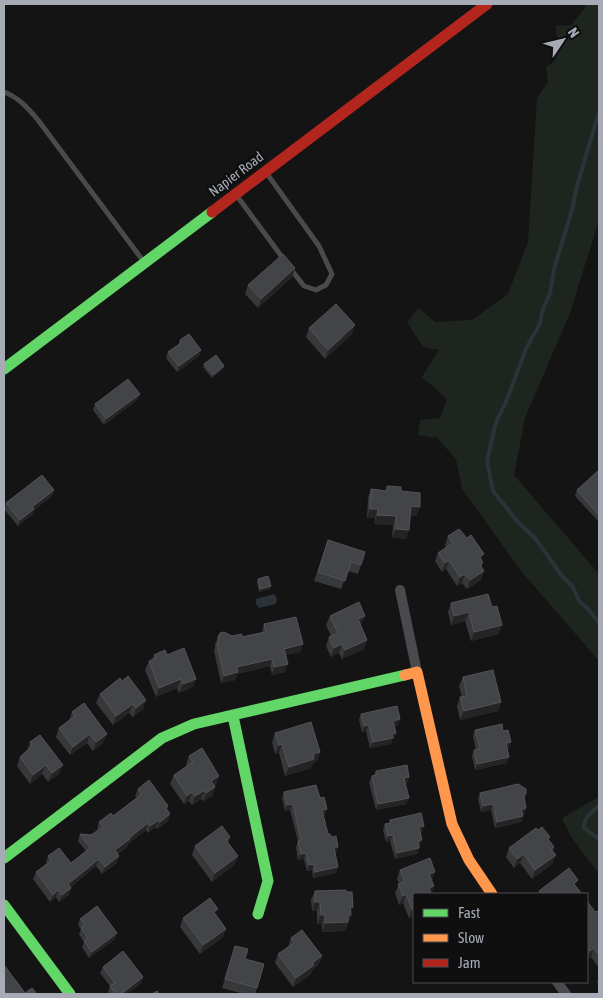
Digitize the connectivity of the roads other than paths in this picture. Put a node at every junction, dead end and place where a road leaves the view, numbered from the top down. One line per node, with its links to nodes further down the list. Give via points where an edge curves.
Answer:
1 (487, 4): 3 (street, Napier Road)
2 (4, 92): 5 (lane, via 14,96 38,120)
3 (265, 171): 4 (street, Napier Road); 4 (lane, via 319,246 332,274 326,285 316,290 304,286)
4 (235, 194): 5 (street, Napier Road)
5 (144, 263): 6 (street, Napier Road)
6 (4, 369)
7 (400, 590): 8 (street)
8 (417, 672): 9 (street); 11 (street, via 458,844)
9 (233, 716): 10 (street, via 194,724 162,738); 13 (street, via 268,881)
10 (4, 858)
11 (491, 893)
12 (4, 906): 15 (street)
13 (258, 914)
14 (558, 983): 16 (street)
15 (70, 994)
16 (566, 994)

